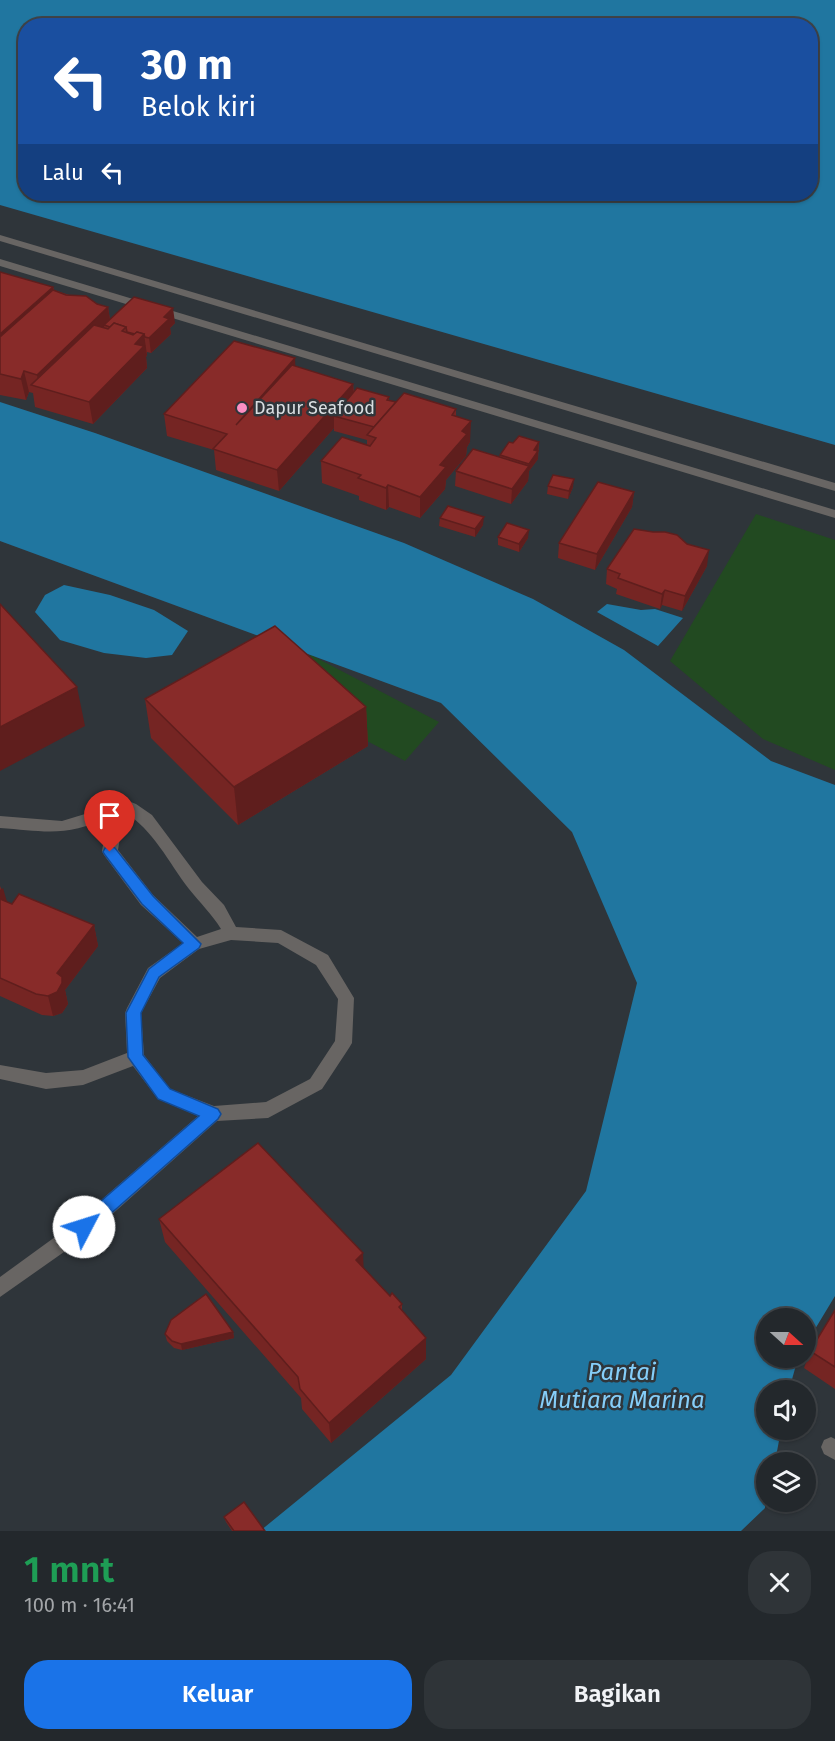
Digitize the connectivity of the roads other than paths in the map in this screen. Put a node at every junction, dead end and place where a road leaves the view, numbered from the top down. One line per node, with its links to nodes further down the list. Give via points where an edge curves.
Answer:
1 (0, 238): 3 (street)
2 (0, 262): 4 (street)
3 (835, 487)
4 (835, 514)
5 (118, 803): 6 (street, via 90,819 62,827); 7 (street, via 147,819 218,910); 8 (street, via 110,852 147,900)
6 (0, 822)
7 (231, 933): 8 (street); 11 (street, via 281,937 322,960 345,998 343,1043 316,1084 268,1110)
8 (194, 944): 9 (street, via 154,973 138,1003 133,1013)
9 (136, 1057): 10 (street, via 83,1077 46,1081); 11 (street, via 164,1094)
10 (0, 1072)
11 (213, 1114): 12 (street, via 84,1227)
12 (0, 1288)

